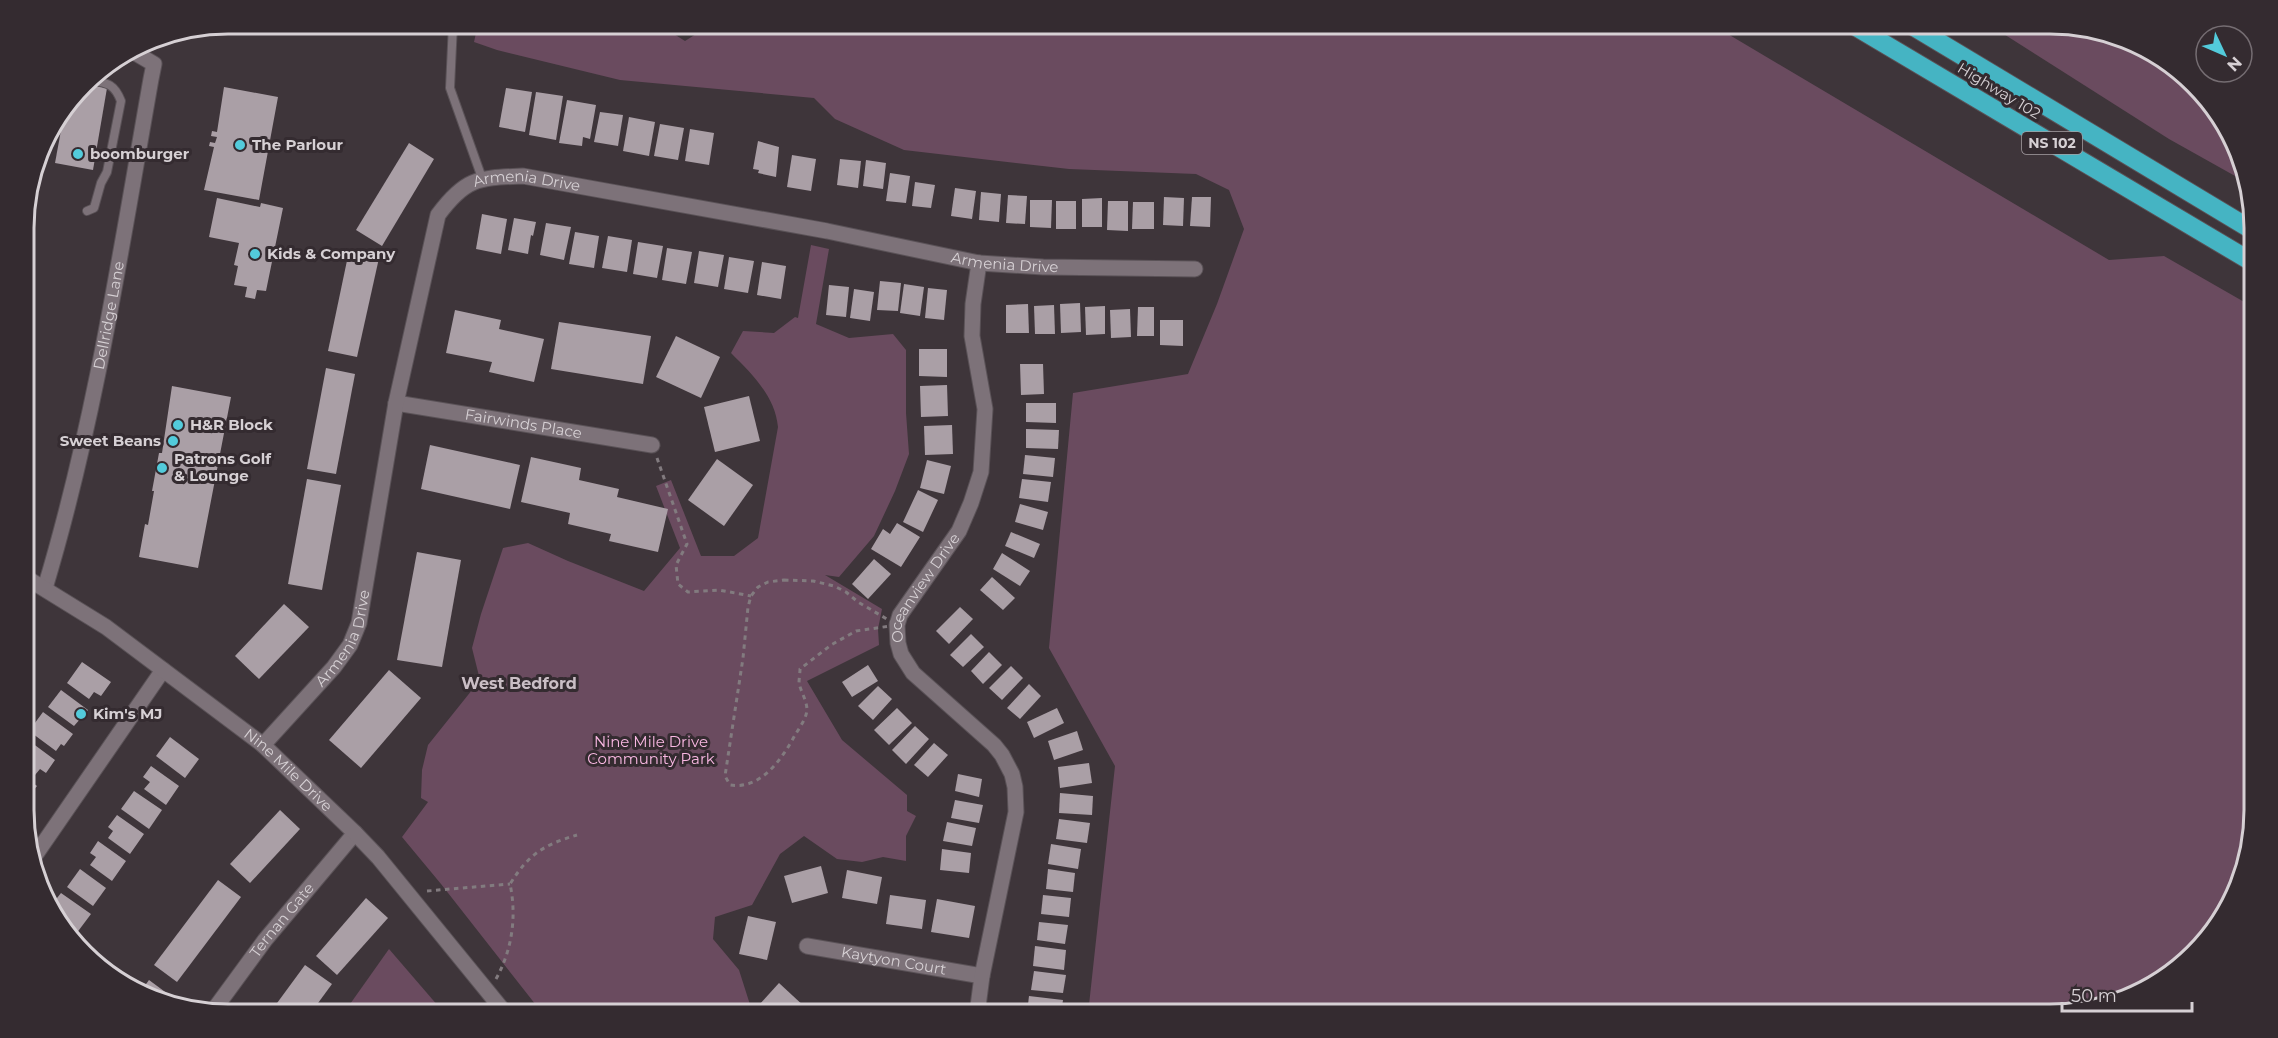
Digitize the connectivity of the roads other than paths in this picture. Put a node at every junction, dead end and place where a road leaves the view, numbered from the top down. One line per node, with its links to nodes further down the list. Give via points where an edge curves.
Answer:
1 (453, 34): 6 (lane, via 450,88)
2 (1868, 34): 9 (highway, Highway 102 / NS 102)
3 (1926, 34): 8 (highway, Highway 102 / NS 102)
4 (140, 56): 15 (street, Dellridge Lane, via 154,64 152,79 98,370)
5 (102, 83): 7 (lane, via 117,91 121,101 107,172 94,208)
6 (482, 178): 10 (street, Armenia Drive, via 523,176); 12 (street, Armenia Drive, via 454,193 438,215)
7 (87, 211)
8 (2244, 225)
9 (2244, 257)
10 (979, 263): 11 (street, Armenia Drive); 21 (street, Oceanview Drive, via 972,336 984,409 981,472 959,531 906,605 897,625 898,643 906,664 994,745 1007,763 1015,787 1016,812)
11 (1195, 269)
12 (396, 403): 13 (street, Fairwinds Place); 17 (street, Armenia Drive, via 359,622 350,645 334,667)
13 (652, 445)
14 (34, 582): 15 (street, Nine Mile Drive)
15 (45, 588): 16 (street, Nine Mile Drive)
16 (163, 670): 17 (street, Nine Mile Drive); 19 (street)
17 (263, 745): 18 (street, Nine Mile Drive)
18 (355, 833): 22 (street, Ternan Gate, via 265,940); 23 (street, Nine Mile Drive)
19 (39, 850)
20 (807, 946): 21 (street, Kaytyon Court)
21 (982, 976): 24 (street, Oceanview Drive)
22 (219, 1003)
23 (497, 1004)
24 (978, 1004)

